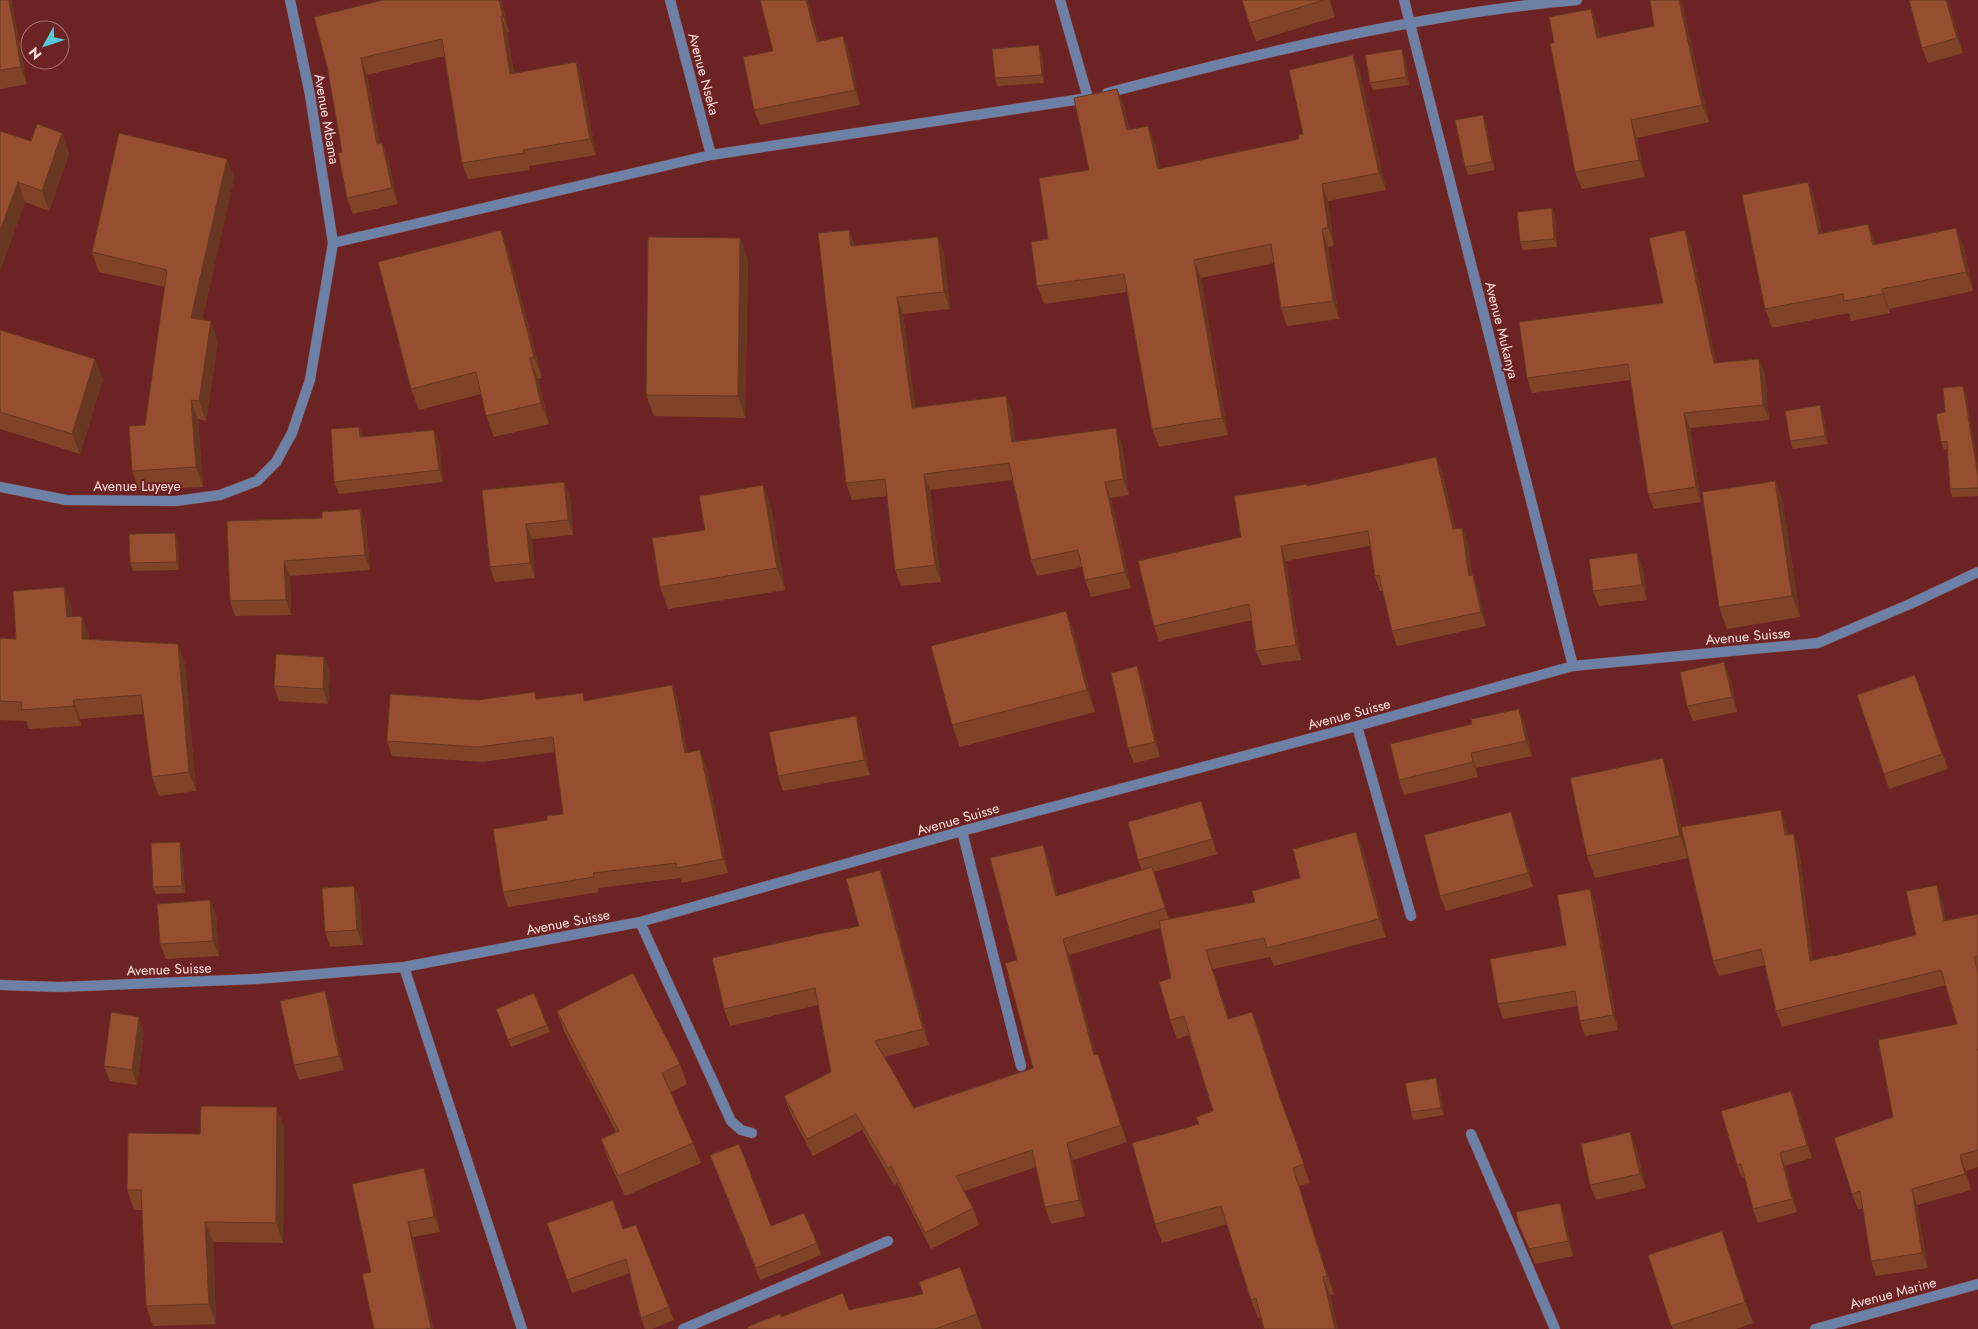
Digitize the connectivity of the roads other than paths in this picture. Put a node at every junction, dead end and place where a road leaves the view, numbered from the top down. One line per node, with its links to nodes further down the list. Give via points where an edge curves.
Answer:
1 (290, 0): 9 (street, Avenue Mbama, via 310,95)
2 (670, 0): 8 (street, Avenue Nseka)
3 (1060, 0): 7 (street)
4 (1404, 0): 6 (street, Avenue Mukanya)
5 (1578, 0): 6 (street)
6 (1410, 22): 7 (street, via 1236,60); 12 (street, Avenue Mukanya)
7 (1088, 98): 8 (street)
8 (712, 155): 9 (street)
9 (333, 243): 10 (street, Avenue Luyeye, via 310,380 292,433 276,462 257,481 220,495 176,501 66,500)
10 (0, 487)
11 (1978, 572): 12 (street, Avenue Suisse, via 1818,643)
12 (1573, 666): 13 (street, Avenue Suisse)
13 (1357, 726): 14 (street, Avenue Suisse); 15 (street)
14 (962, 831): 16 (street, Avenue Suisse); 19 (street)
15 (1411, 916)
16 (640, 922): 17 (street, Avenue Suisse); 20 (street, via 731,1121)
17 (404, 968): 18 (street, Avenue Suisse, via 257,979 60,987); 24 (street)
18 (0, 985)
19 (1021, 1066)
20 (752, 1134)
21 (1471, 1134): 26 (street)
22 (888, 1240): 25 (street)
23 (1978, 1284): 27 (street, Avenue Marine)
24 (522, 1329)
25 (683, 1329)
26 (1556, 1329)
27 (1816, 1329)

